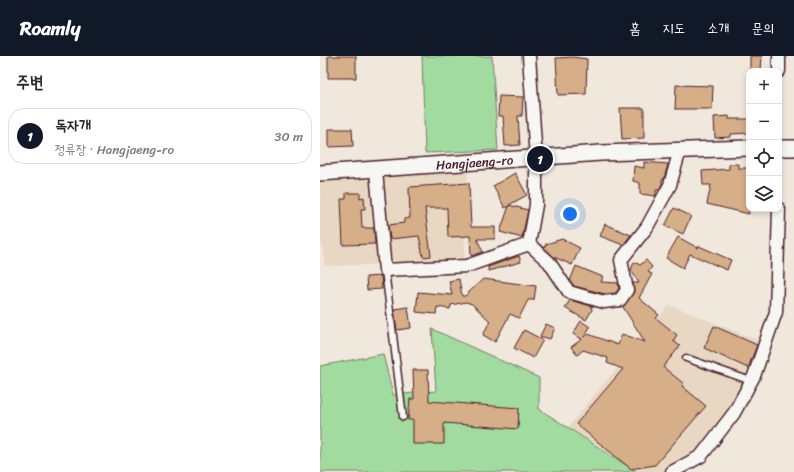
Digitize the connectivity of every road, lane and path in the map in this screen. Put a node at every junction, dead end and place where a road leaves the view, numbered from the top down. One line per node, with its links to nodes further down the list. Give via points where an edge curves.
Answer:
1 (529, 56): 8 (street)
2 (779, 56): 3 (street)
3 (779, 68)
4 (746, 148): 7 (street, Hangjaeng-ro)
5 (782, 148): 6 (street)
6 (794, 148)
7 (680, 150): 8 (street, Hangjaeng-ro); 12 (street, via 670,185 647,227 621,260 627,290 620,300 604,302 569,292 549,262)
8 (536, 158): 9 (street, Hangjaeng-ro); 12 (street, via 536,205)
9 (376, 171): 10 (street, Hangjaeng-ro); 13 (street)
10 (320, 173)
11 (779, 212): 15 (street, via 778,301)
12 (529, 244): 13 (street, via 467,266)
13 (385, 270): 16 (lane)
14 (686, 358): 15 (lane)
15 (751, 381): 17 (street, via 734,413 701,456)
16 (403, 417)
17 (672, 472)

